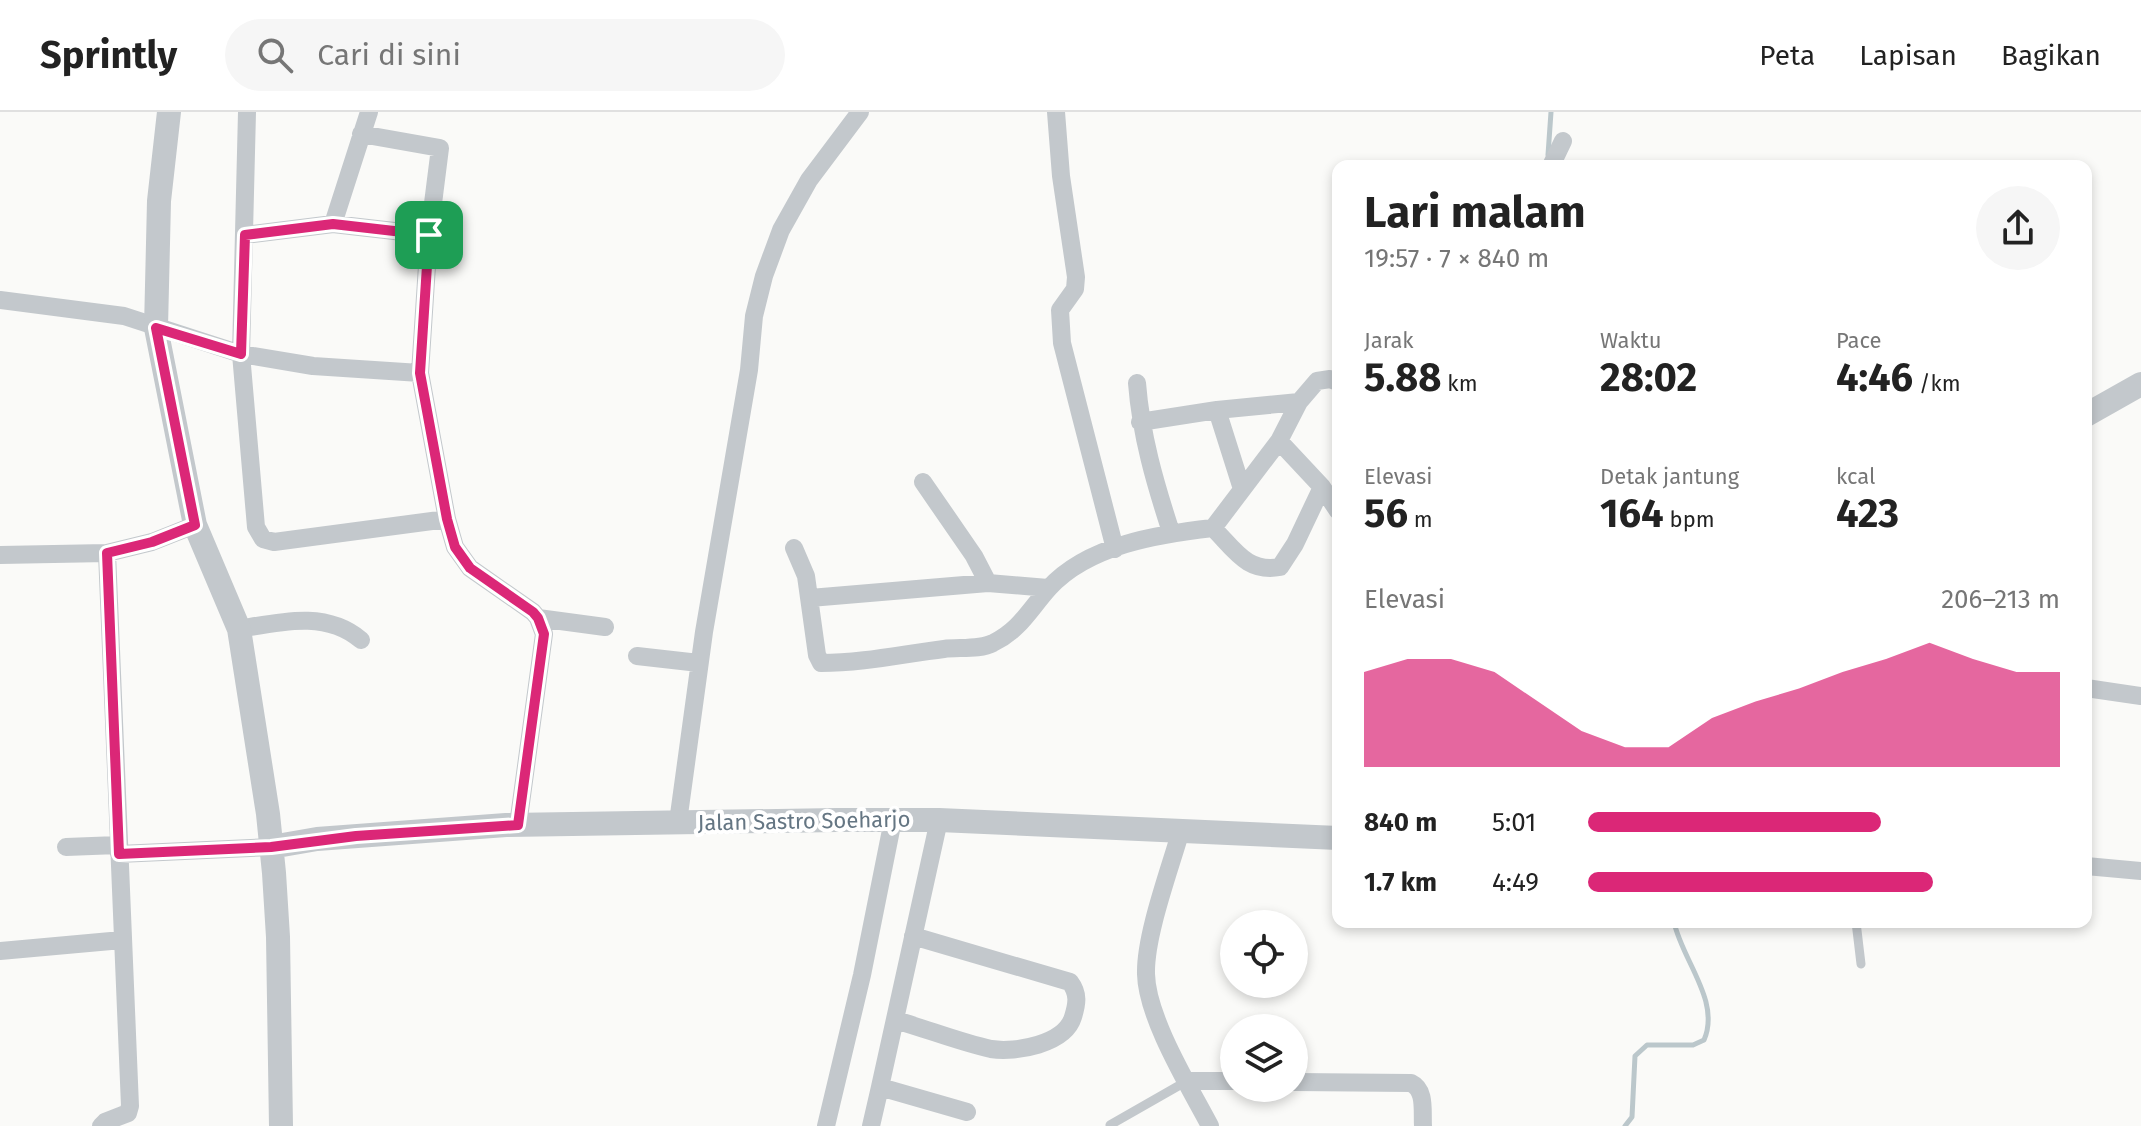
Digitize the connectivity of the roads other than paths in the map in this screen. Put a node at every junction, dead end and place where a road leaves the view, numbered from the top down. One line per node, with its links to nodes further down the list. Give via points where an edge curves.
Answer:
1 (169, 112): 13 (street, via 159,201)
2 (247, 112): 10 (street)
3 (369, 112): 6 (street)
4 (860, 112): 44 (street, via 809,180 781,230 764,276)
5 (1056, 112): 33 (street, via 1076,277 1075,289 1060,310 1060,333)
6 (361, 134): 9 (street); 11 (street, via 440,148)
7 (1563, 141): 8 (street)
8 (1554, 160)
9 (333, 224): 10 (street); 11 (street)
10 (245, 235): 14 (street)
11 (429, 235): 15 (street)
12 (0, 300): 13 (street, via 124,316)
13 (156, 328): 14 (street); 29 (street)
14 (241, 354): 15 (street, via 313,366); 28 (street, via 256,527 263,539 274,542)
15 (420, 373): 28 (street)
16 (1332, 380): 19 (street, via 1317,381)
17 (1137, 383): 22 (street)
18 (2141, 384): 21 (street)
19 (1299, 402): 20 (street); 23 (street)
20 (1217, 410): 22 (street); 26 (street)
21 (2092, 412)
22 (1140, 422): 31 (street)
23 (1279, 441): 25 (street); 26 (street)
24 (923, 482): 36 (street)
25 (1322, 487): 27 (street); 30 (street, via 1280,567 1266,570 1249,564)
26 (1242, 489): 30 (street)
27 (1332, 502)
28 (447, 519): 39 (street, via 455,547 470,568)
29 (195, 525): 34 (street); 41 (street)
30 (1213, 528): 31 (street)
31 (1171, 532): 33 (street)
32 (794, 548): 38 (street)
33 (1115, 549): 37 (street, via 1072,567)
34 (107, 553): 35 (street); 55 (street)
35 (0, 555)
36 (988, 583): 37 (street); 38 (street)
37 (1048, 588): 38 (street, via 1024,621 991,645 853,663 821,663)
38 (810, 598)
39 (538, 618): 40 (street); 50 (street, via 544,644)
40 (605, 627)
41 (239, 629): 42 (street, via 319,620); 54 (street)
42 (361, 640)
43 (637, 656): 44 (street)
44 (699, 663): 49 (street)
45 (2092, 689): 46 (street)
46 (2141, 696)
47 (893, 820): 48 (street, Jalan Sastro Soeharjo); 49 (street, Jalan Sastro Soeharjo); 72 (street)
48 (939, 820): 51 (street, Jalan Sastro Soeharjo); 59 (street)
49 (678, 822): 50 (street, Jalan Sastro Soeharjo)
50 (518, 825): 54 (street, Jalan Sastro Soeharjo)
51 (1181, 830): 52 (street, Jalan Sastro Soeharjo); 64 (street, via 1147,950 1146,976 1161,1030)
52 (1332, 838)
53 (66, 847): 55 (street)
54 (271, 847): 55 (street); 71 (street)
55 (119, 849): 60 (street)
56 (2092, 867): 57 (street)
57 (2141, 871)
58 (1857, 928): 62 (lane)
59 (913, 936): 63 (street); 63 (street, via 1070,982 1077,1003 1070,1026 1060,1035 1009,1050)
60 (122, 940): 61 (street); 70 (street, via 130,1110)
61 (0, 951)
62 (1861, 964)
63 (895, 1020): 67 (street)
64 (1187, 1081): 65 (street); 69 (lane); 74 (street)
65 (1220, 1081)
66 (1308, 1082): 75 (street, via 1411,1083 1422,1093)
67 (880, 1087): 68 (street); 73 (street)
68 (967, 1112)
69 (1110, 1125)
70 (101, 1126)
71 (281, 1126)
72 (826, 1126)
73 (871, 1126)
74 (1210, 1126)
75 (1423, 1126)

